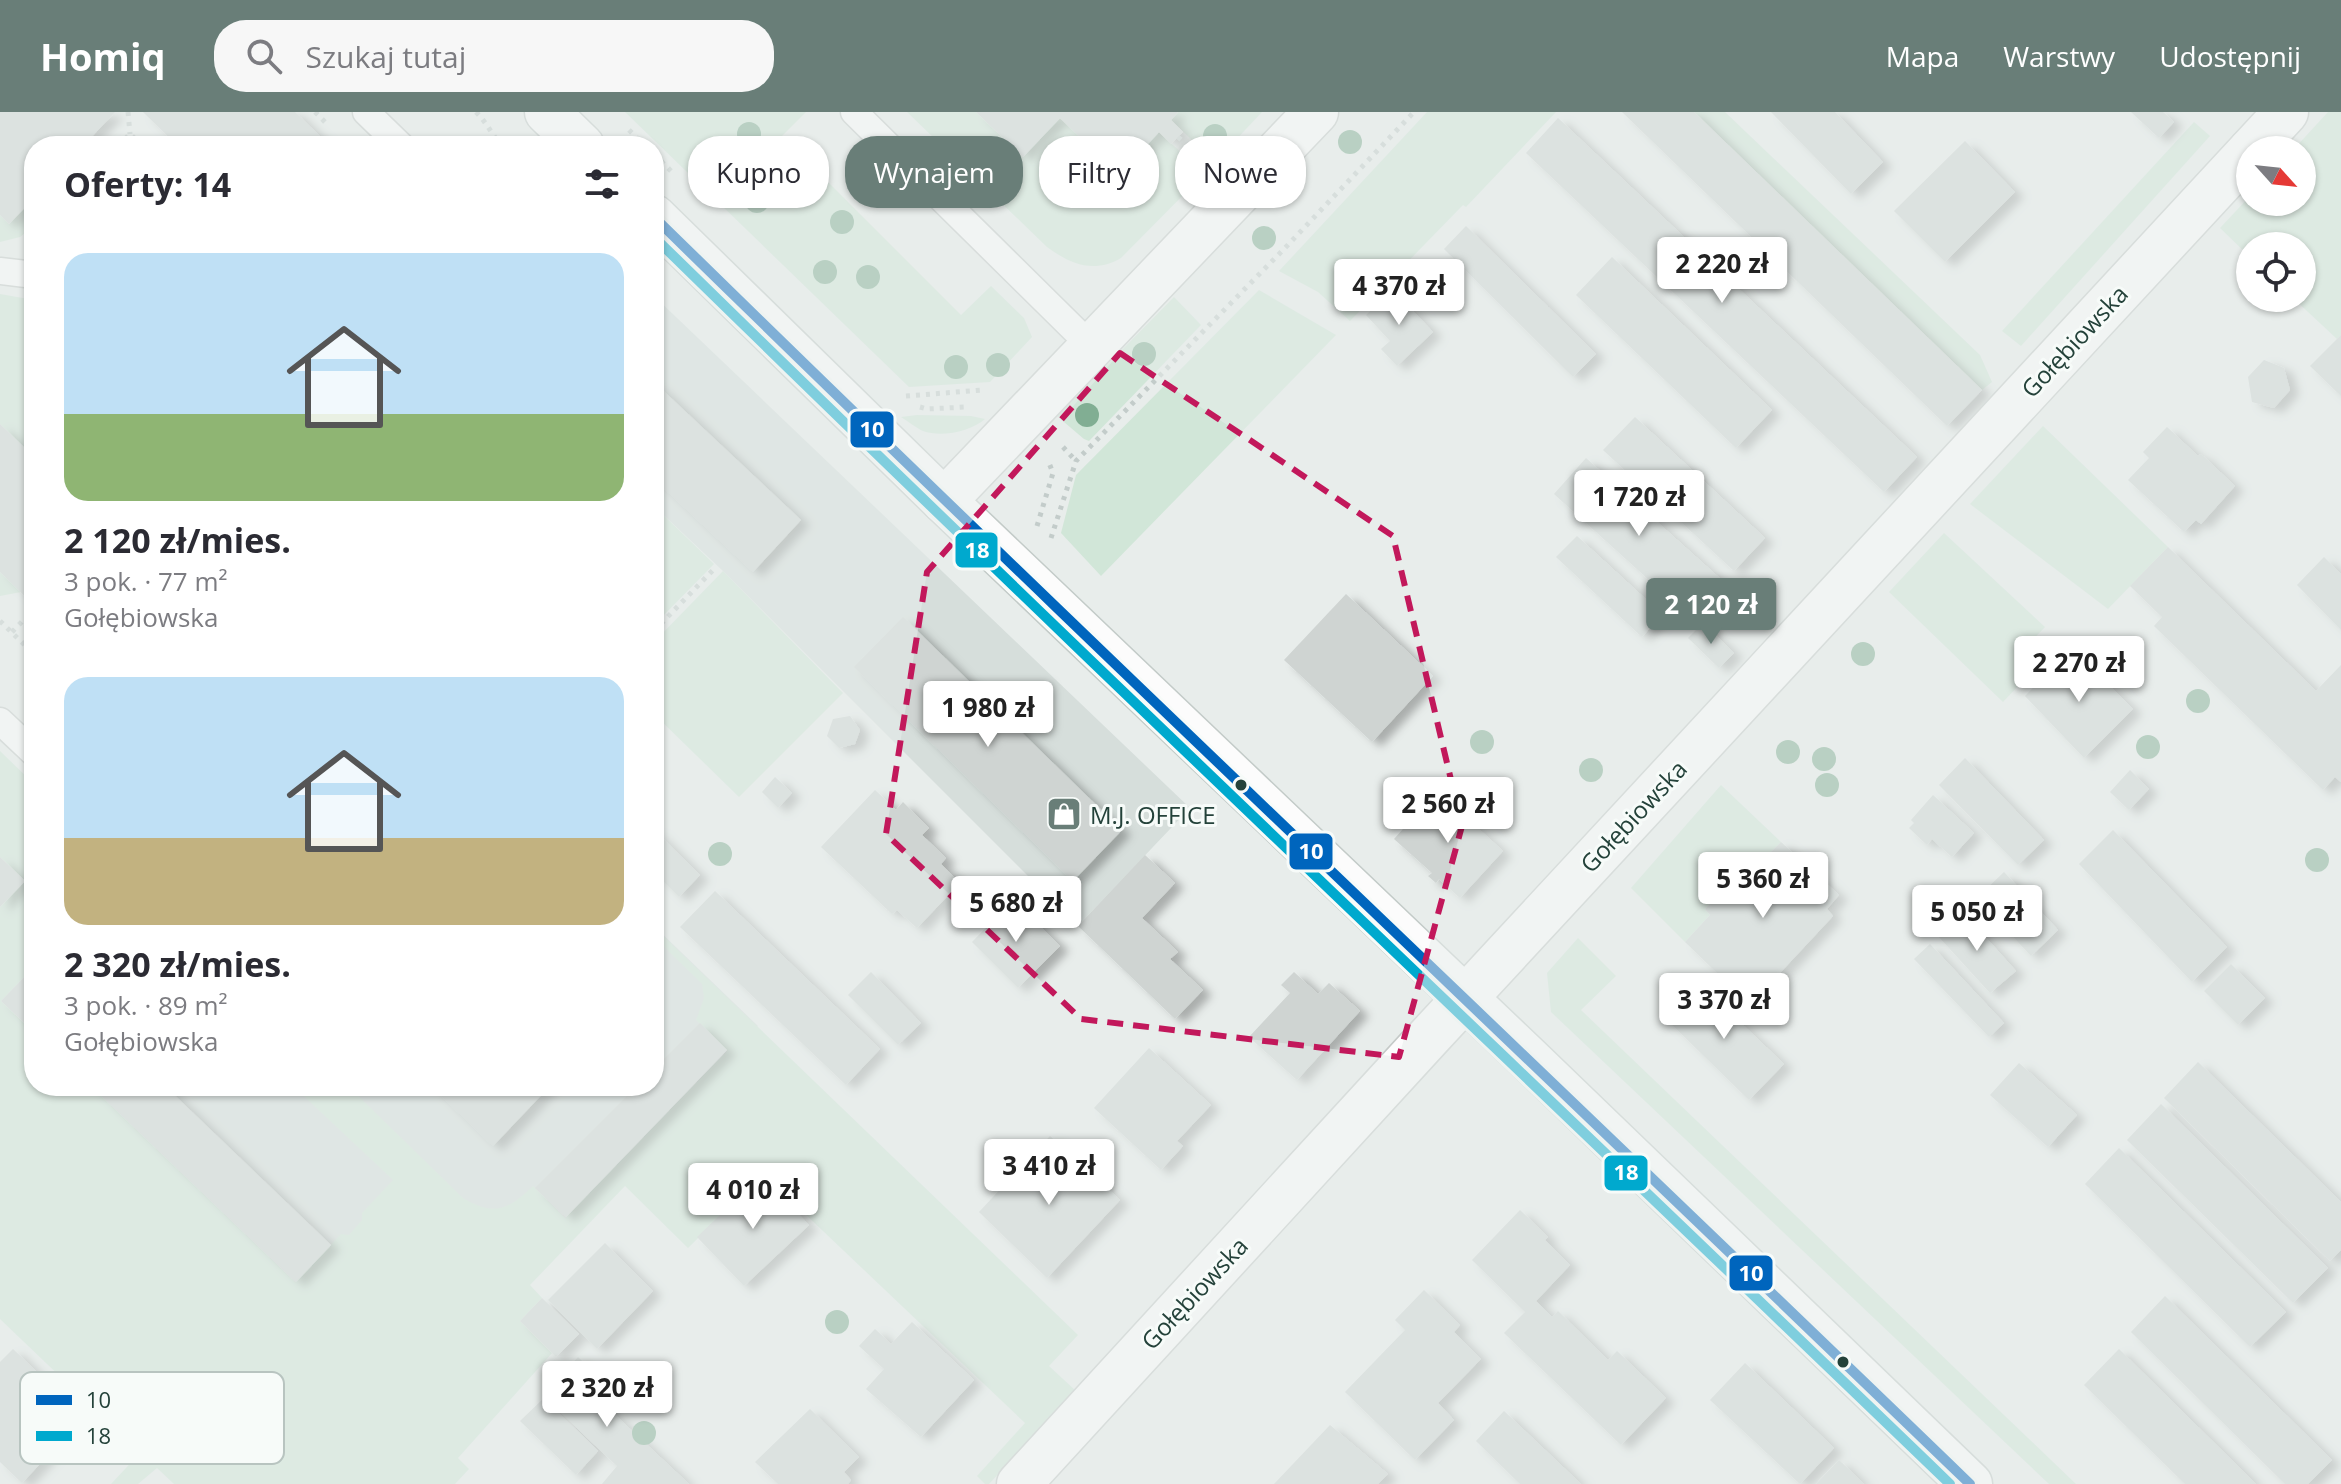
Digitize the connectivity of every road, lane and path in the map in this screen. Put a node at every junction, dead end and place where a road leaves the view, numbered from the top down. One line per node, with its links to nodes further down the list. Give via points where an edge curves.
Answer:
1 (128, 112): 8 (path)
2 (366, 112): 9 (lane)
3 (476, 112): 10 (path)
4 (854, 112): 18 (lane)
5 (1316, 112): 18 (street)
6 (1414, 112): 22 (path, via 1076,461)
7 (2286, 112): 11 (street, Gołębiowska)
8 (130, 134)
9 (391, 136)
10 (492, 136)
11 (2263, 136)
12 (664, 164): 14 (path)
13 (2236, 165): 31 (street, Gołębiowska)
14 (677, 176)
15 (664, 227): 21 (street)
16 (0, 271): 17 (lane)
17 (24, 274)
18 (1092, 347): 20 (street)
19 (906, 396): 20 (path, via 927,409 984,406)
20 (1014, 429): 21 (street); 22 (path, via 1048,459 1053,473)
21 (944, 501): 22 (street)
22 (1029, 554): 31 (street)
23 (714, 569): 26 (path)
24 (24, 619): 27 (path)
25 (0, 621): 27 (path)
26 (664, 621)
27 (12, 632): 28 (path)
28 (24, 644)
29 (0, 721): 30 (lane)
30 (24, 744)
31 (1465, 998): 32 (street, Gołębiowska); 33 (street)
32 (1019, 1484)
33 (1970, 1484)

